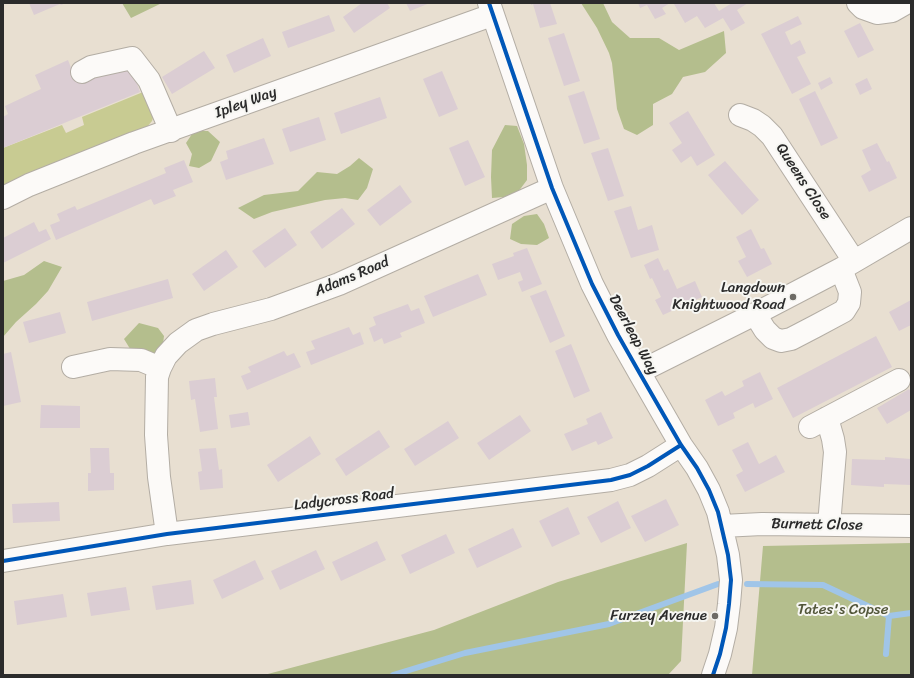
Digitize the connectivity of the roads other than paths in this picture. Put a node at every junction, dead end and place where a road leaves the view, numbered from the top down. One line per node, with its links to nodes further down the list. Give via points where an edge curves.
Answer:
1 (858, 3): 2 (street, via 863,8 877,13 892,11)
2 (906, 3)
3 (491, 9): 6 (street, Ipley Way); 7 (street, Deerleap Way)
4 (82, 72): 6 (street, via 91,67 132,58 149,80)
5 (740, 115): 10 (street, Queens Close, via 757,123 772,136)
6 (171, 131): 8 (street, Ipley Way, via 134,143)
7 (552, 188): 13 (street, Adams Road, via 339,284 271,309 196,330 166,356); 14 (street, Deerleap Way, via 592,284)
8 (3, 198)
9 (911, 228): 10 (street)
10 (847, 265): 11 (street); 11 (street, Queens Close, via 849,303 844,311 816,326 791,339 781,341 773,338 765,330)
11 (755, 314): 14 (street)
12 (73, 367): 13 (street, via 110,359 141,360)
13 (160, 368): 20 (street, Adams Road, via 157,377 156,435)
14 (638, 372): 16 (street, Deerleap Way)
15 (899, 380): 17 (street, via 818,423 833,438 835,452)
16 (681, 445): 18 (street, Deerleap Way, via 709,490); 20 (street, Ladycross Road, via 648,466 630,475 611,480)
17 (829, 525): 18 (street, Burnett Close); 19 (street, Burnett Close)
18 (722, 526): 22 (street, Deerleap Way, via 731,580 730,604)
19 (911, 526)
20 (167, 534): 21 (street, Ladycross Road)
21 (3, 561)
22 (713, 675)

